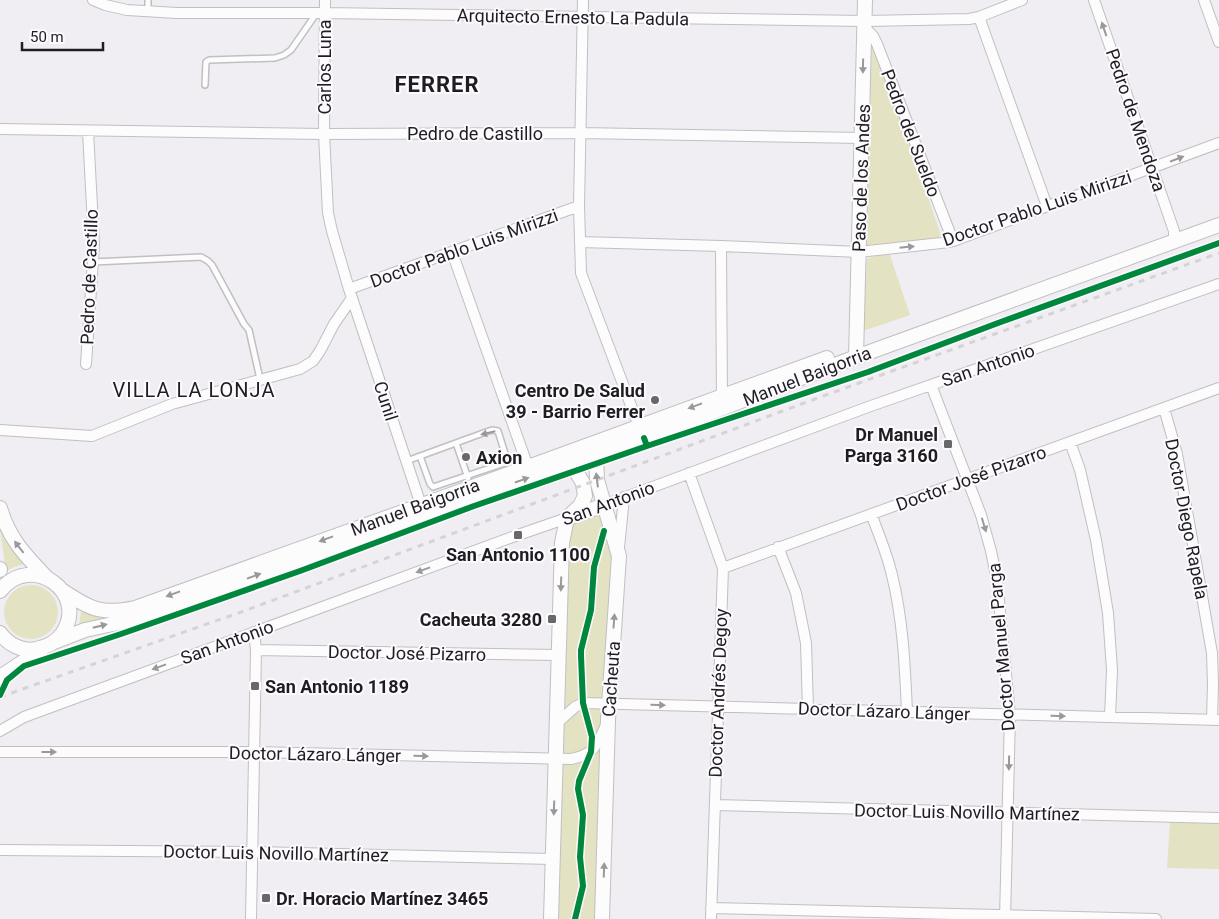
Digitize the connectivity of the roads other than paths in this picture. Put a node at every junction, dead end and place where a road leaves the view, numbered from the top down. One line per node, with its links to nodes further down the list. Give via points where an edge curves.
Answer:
1 (93, 0): 9 (street, Arquitecto Ernesto La Padula, via 127,10)
2 (148, 0): 9 (lane)
3 (325, 0): 10 (street, Carlos Luna)
4 (583, 0): 11 (street)
5 (865, 0): 13 (main road, Paso de los Andes)
6 (1022, 0): 12 (street, Arquitecto Ernesto La Padula)
7 (1094, 0): 22 (street, Pedro de Mendoza, one-way to 7)
8 (1204, 0): 14 (street)
9 (148, 12): 10 (street, Arquitecto Ernesto La Padula)
10 (320, 13): 11 (street, Arquitecto Ernesto La Padula); 15 (lane, via 291,50 275,58 209,60 206,62); 19 (street, Carlos Luna)
11 (582, 17): 13 (street, Arquitecto Ernesto La Padula); 18 (street)
12 (978, 17): 13 (street, Arquitecto Ernesto La Padula); 24 (street)
13 (864, 24): 20 (main road, Paso de los Andes, one-way to 20); 28 (street, Pedro del Sueldo, via 877,44)
14 (1219, 42)
15 (205, 85)
16 (0, 129): 17 (street, Pedro de Castillo)
17 (88, 131): 19 (street, Pedro de Castillo); 33 (street, Pedro de Castillo)
18 (581, 133): 19 (street, Pedro de Castillo); 20 (street, Pedro de Castillo); 23 (street)
19 (324, 134): 35 (street, Carlos Luna, via 328,213)
20 (862, 138): 32 (main road, Paso de los Andes)
21 (1219, 143): 22 (street, Doctor Pablo Luis Mirizzi, one-way to 21)
22 (1152, 168): 24 (street, Doctor Pablo Luis Mirizzi); 27 (street, Pedro de Mendoza)
23 (580, 206): 29 (street); 31 (street, Doctor Pablo Luis Mirizzi)
24 (1047, 206): 28 (street, Doctor Pablo Luis Mirizzi)
25 (1219, 215): 27 (main road, Manuel Baigorria)
26 (1219, 225): 27 (main road, Manuel Baigorria)
27 (1174, 236): 36 (main road, Manuel Baigorria)
28 (953, 241): 32 (street, Doctor Pablo Luis Mirizzi, one-way to 28)
29 (580, 242): 30 (street, Doctor Pablo Luis Mirizzi); 44 (street, via 584,283)
30 (721, 246): 32 (street, Doctor Pablo Luis Mirizzi); 41 (street)
31 (452, 252): 35 (street, Doctor Pablo Luis Mirizzi); 51 (street)
32 (859, 252): 36 (main road, Paso de los Andes)
33 (93, 262): 37 (street, Pedro de Castillo); 38 (lane, via 201,257 208,261 249,330)
34 (1219, 284): 39 (street, San Antonio)
35 (350, 294): 38 (street, via 313,361); 50 (street, Cunil)
36 (856, 352): 41 (main road, Manuel Baigorria)
37 (86, 364)
38 (260, 379): 43 (street, via 172,404 92,436)
39 (931, 385): 52 (street, San Antonio); 53 (street, Doctor Manuel Parga)
40 (1219, 388): 42 (street, Doctor José Pizarro)
41 (722, 402): 44 (main road, Manuel Baigorria)
42 (1164, 408): 45 (street, Doctor José Pizarro); 82 (street, Doctor Diego Rapela, via 1177,454 1212,653)
43 (0, 430)
44 (641, 432): 47 (main road, Manuel Baigorria)
45 (1070, 442): 53 (street, Doctor José Pizarro); 80 (street, via 1096,540 1108,613 1112,661)
46 (456, 443): 48 (lane); 54 (lane, one-way to 46, via 507,462 498,431 492,430); 55 (lane)
47 (595, 449): 49 (main road, Manuel Baigorria); 59 (main road, Cacheuta, one-way to 47, via 596,480)
48 (420, 456): 50 (lane); 56 (lane, via 430,484)
49 (569, 458): 51 (main road, Manuel Baigorria); 54 (main road, Manuel Baigorria, one-way to 49); 62 (main road, via 583,483 585,496)
50 (406, 461): 58 (street, Cunil)
51 (528, 467): 54 (main road, Manuel Baigorria)
52 (689, 474): 57 (street, San Antonio); 65 (street, Doctor Andrés Degoy)
53 (968, 479): 61 (street, Doctor José Pizarro); 79 (street, Doctor Manuel Parga, one-way to 79, via 995,567)
54 (488, 481): 55 (main road, Manuel Baigorria); 55 (lane)
55 (471, 487): 56 (main road, Manuel Baigorria); 56 (lane)
56 (451, 494): 58 (main road, Manuel Baigorria); 71 (main road, Manuel Baigorria, one-way to 56, via 85,630 136,619)
57 (624, 497): 59 (street, San Antonio); 64 (street)
58 (421, 504): 67 (main road, Manuel Baigorria, one-way to 67, via 135,608 94,609)
59 (604, 504): 62 (main road, San Antonio); 64 (main road, Cacheuta)
60 (0, 508): 66 (main road, Manuel Baigorria, one-way to 60, via 12,539)
61 (872, 514): 63 (street, Doctor José Pizarro); 78 (street, via 893,577 902,630)
62 (568, 518): 69 (street, San Antonio, one-way to 69); 73 (main road, one-way to 73, via 562,543)
63 (778, 548): 65 (street, Doctor José Pizarro); 77 (street, via 796,593 806,643)
64 (618, 556): 75 (main road, Cacheuta, one-way to 64)
65 (722, 568): 76 (street, Doctor Andrés Degoy)
66 (48, 578): 67 (main road, Manuel Baigorria); 68 (main road, via 41,575 17,577)
67 (62, 590): 71 (main road, via 68,622 65,630)
68 (0, 591)
69 (254, 632): 72 (street); 84 (street, San Antonio, one-way to 84, via 24,716)
70 (0, 633): 71 (main road, via 12,645 23,649 34,650)
71 (49, 645): 74 (main road)
72 (256, 650): 73 (street, Doctor José Pizarro); 86 (street)
73 (558, 655): 83 (main road)
74 (0, 677)
75 (609, 704): 76 (street, Doctor Lázaro Lánger, one-way to 76); 81 (main road, Cacheuta); 83 (street, Doctor Lázaro Lánger, via 578,705)
76 (718, 707): 77 (street, Doctor Lázaro Lánger); 88 (street, Doctor Andrés Degoy)
77 (808, 709): 78 (street, Doctor Lázaro Lánger)
78 (907, 712): 79 (street, Doctor Lázaro Lánger)
79 (1010, 715): 80 (street, Doctor Lázaro Lánger, one-way to 80); 89 (street, Doctor Manuel Parga, one-way to 89)
80 (1110, 717): 82 (street, Doctor Lázaro Lánger)
81 (608, 720): 87 (street, Doctor Lázaro Lánger, via 591,752 571,760); 98 (main road, Cacheuta, one-way to 81)
82 (1215, 720)
83 (556, 724): 87 (main road)
84 (0, 731)
85 (0, 752): 86 (street, Doctor Lázaro Lánger, one-way to 86)
86 (254, 752): 87 (street, Doctor Lázaro Lánger, one-way to 87); 92 (street)
87 (555, 759): 93 (main road, one-way to 93)
88 (715, 806): 89 (street, Doctor Luis Novillo Martínez); 94 (street, Doctor Andrés Degoy)
89 (1008, 813): 90 (street, Doctor Luis Novillo Martínez); 95 (street, Doctor Manuel Parga)
90 (1219, 818)
91 (0, 850): 92 (street, Doctor Luis Novillo Martínez)
92 (252, 852): 93 (street, Doctor Luis Novillo Martínez); 96 (street)
93 (553, 859): 97 (main road)
94 (711, 908): 95 (street); 99 (street, Doctor Andrés Degoy)
95 (1005, 917): 100 (street)
96 (251, 919)
97 (551, 919)
98 (602, 919)
99 (711, 919)
100 (1156, 919)

